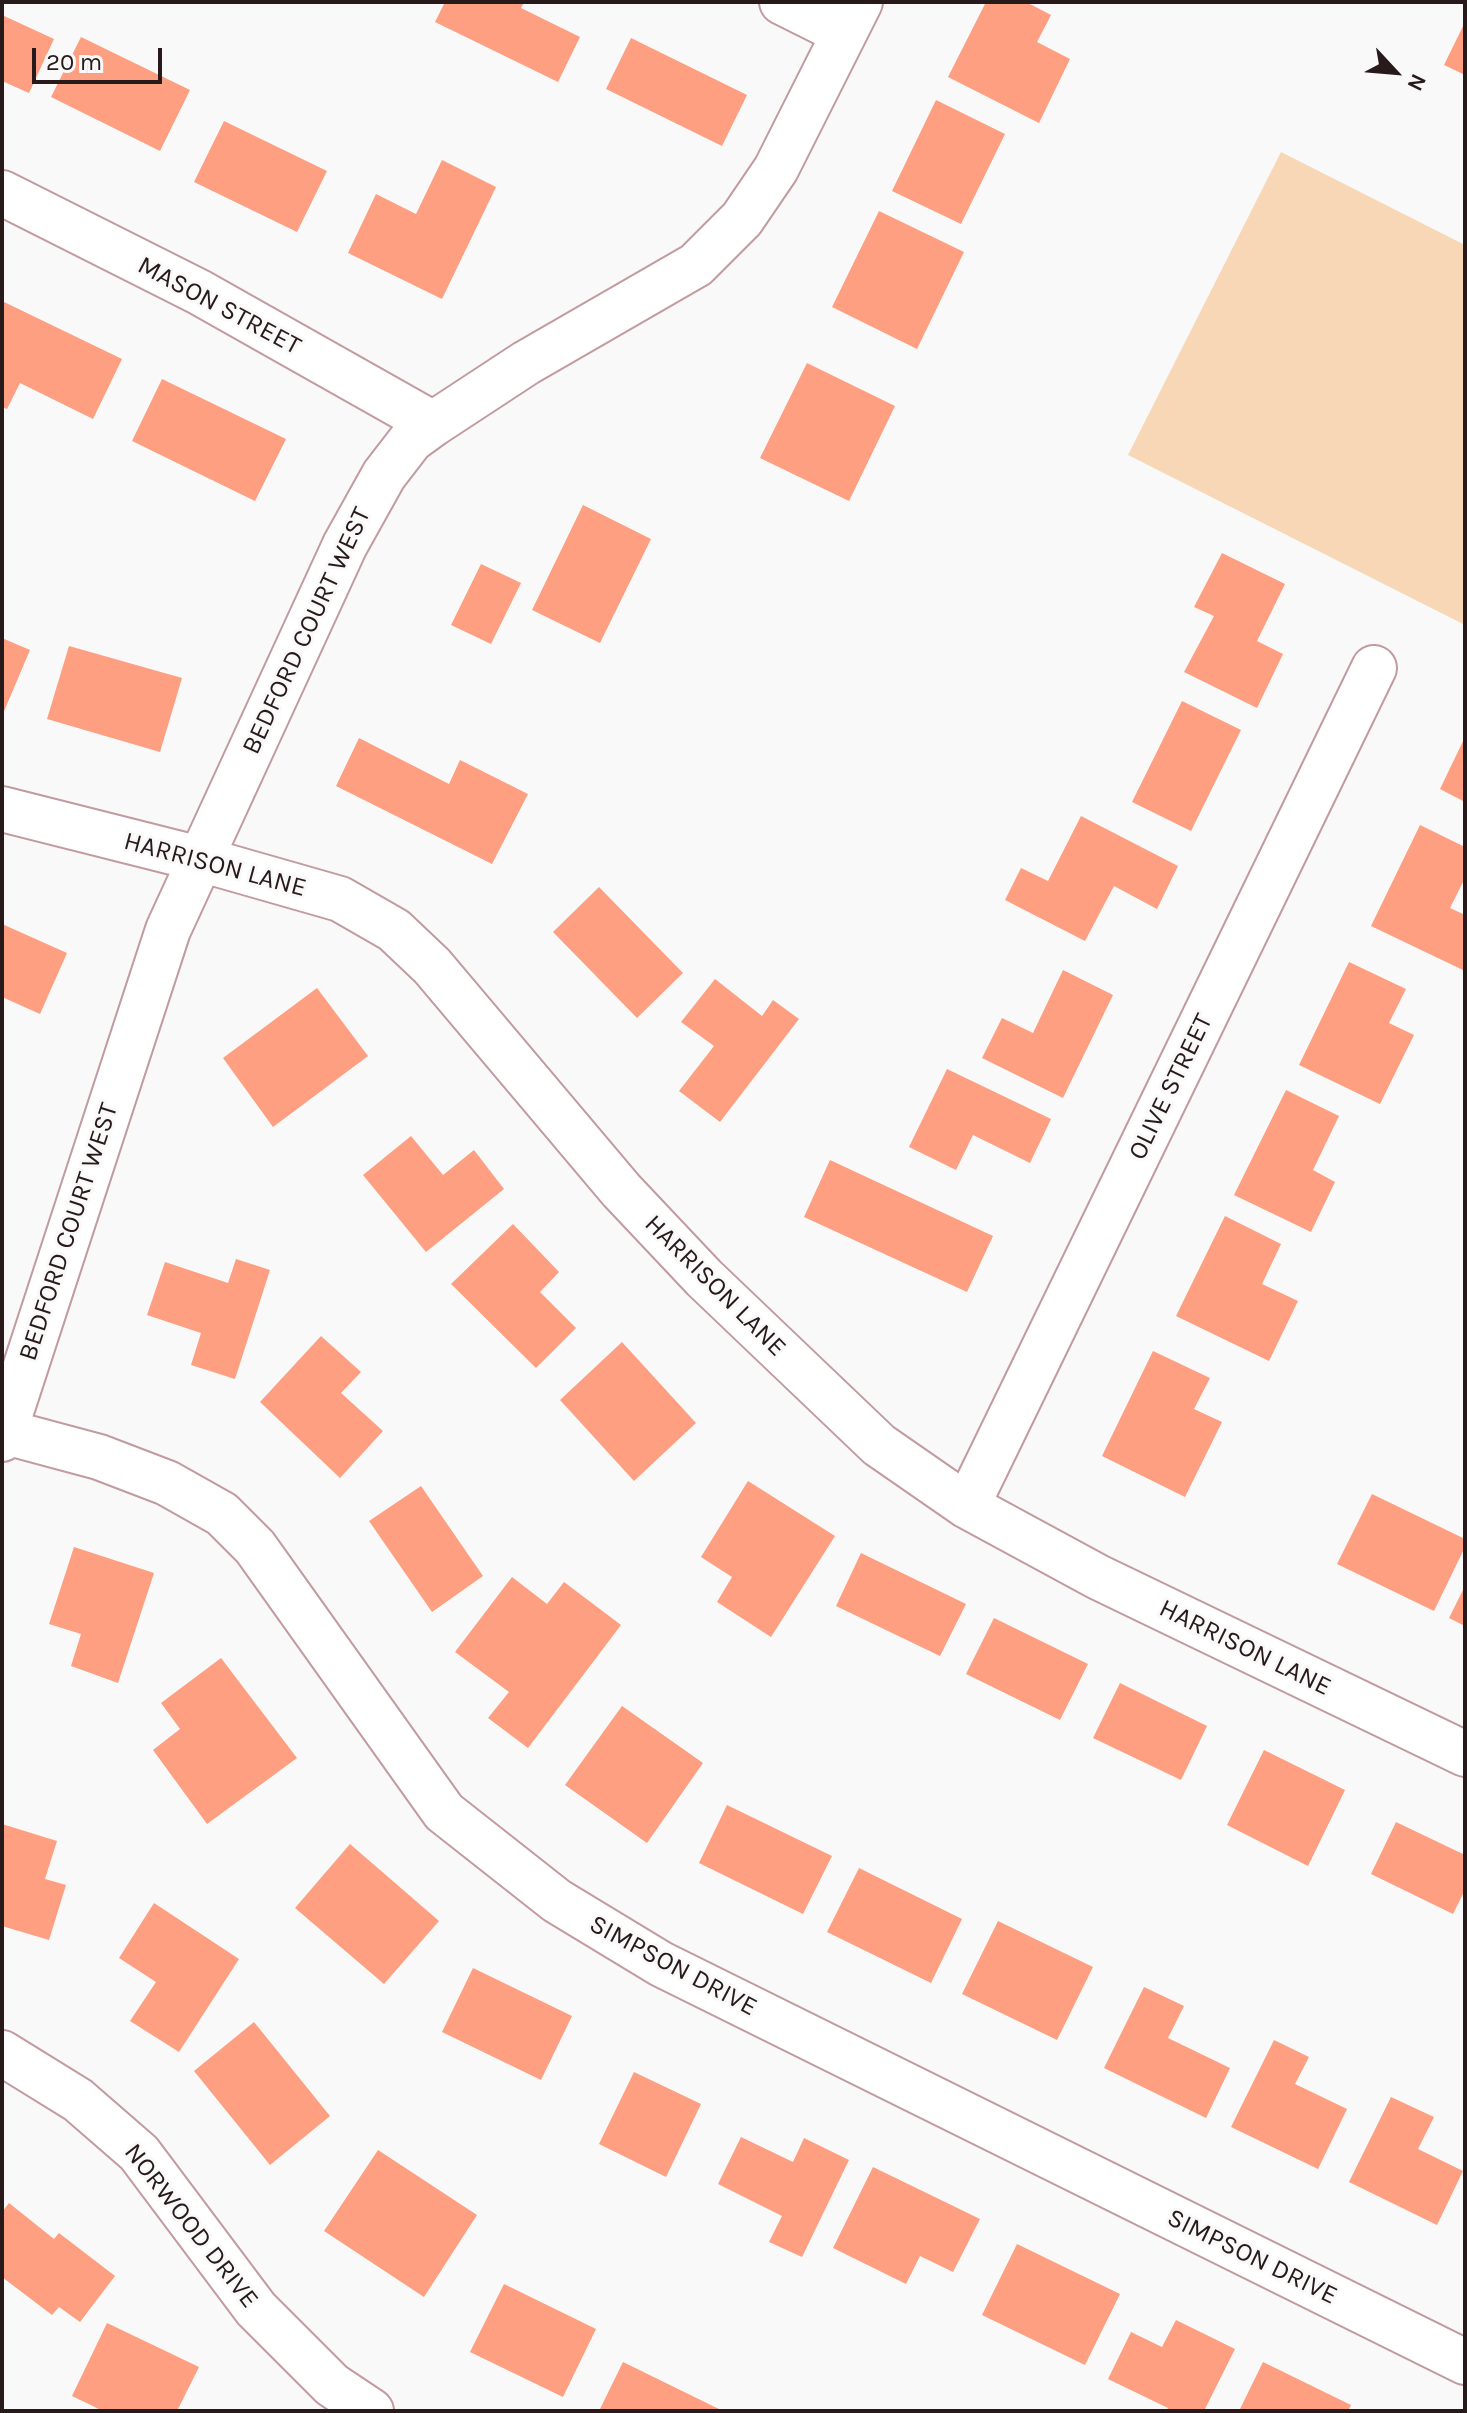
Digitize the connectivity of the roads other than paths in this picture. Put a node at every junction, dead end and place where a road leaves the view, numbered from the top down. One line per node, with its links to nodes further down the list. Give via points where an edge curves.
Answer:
1 (782, 2): 2 (street)
2 (852, 18): 4 (street, BEDFORD COURT WEST, via 776,169 742,219 696,265 526,363)
3 (2, 193): 4 (street, MASON STREET, via 199,292)
4 (433, 424): 7 (street, BEDFORD COURT WEST, via 411,440 384,475 345,545)
5 (1374, 668): 9 (street, OLIVE STREET)
6 (2, 809): 7 (street, HARRISON LANE)
7 (200, 859): 8 (street, BEDFORD COURT WEST, via 168,930); 9 (street, HARRISON LANE, via 340,899 394,930 432,966 621,1190 704,1278 879,1445)
8 (3, 1434): 12 (street, SIMPSON DRIVE, via 99,1457 167,1483 222,1514 255,1547 444,1812 557,1901 661,1964)
9 (967, 1506): 10 (street, HARRISON LANE, via 1098,1577)
10 (1465, 1754)
11 (2, 2053): 13 (street, NORWOOD DRIVE, via 78,2100 139,2153 256,2309 332,2385)
12 (1465, 2362)
13 (371, 2411)

